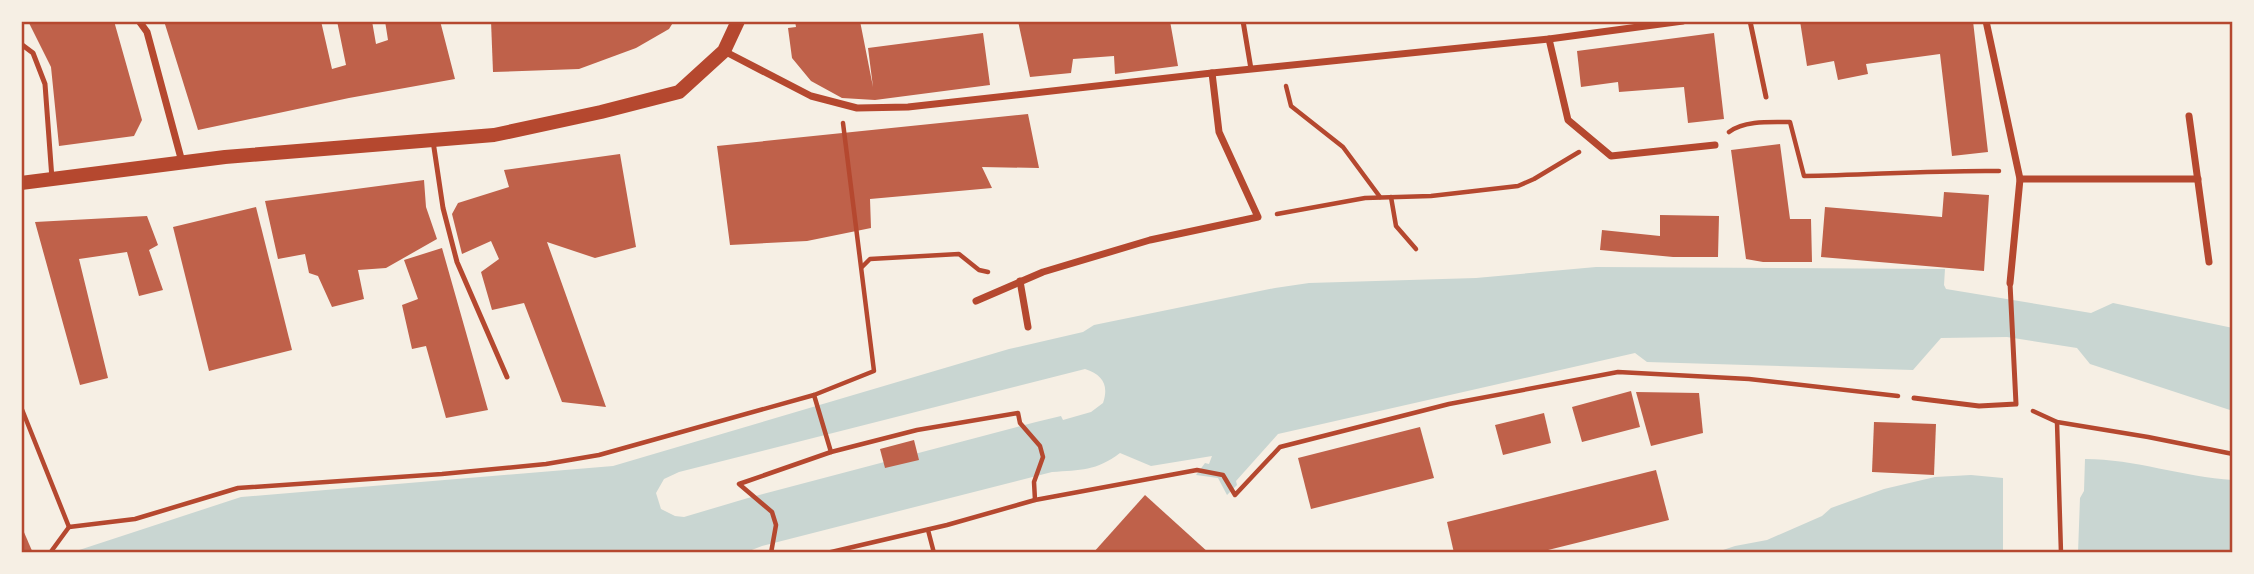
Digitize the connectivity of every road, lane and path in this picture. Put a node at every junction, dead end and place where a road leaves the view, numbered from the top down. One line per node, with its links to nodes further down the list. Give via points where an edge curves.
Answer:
1 (139, 21): 19 (street)
2 (738, 21): 9 (main road)
3 (1242, 21): 11 (lane)
4 (1683, 21): 7 (street)
5 (1750, 21): 13 (lane)
6 (1986, 21): 20 (street)
7 (1549, 39): 10 (street); 17 (street, via 1568,120)
8 (21, 44): 21 (lane, via 33,52 46,84)
9 (724, 51): 14 (street, via 811,96); 16 (main road, via 679,92 494,135)
10 (1281, 66): 11 (street); 25 (path, via 1291,106 1343,147)
11 (1251, 69): 12 (street)
12 (1212, 73): 14 (street, via 908,107 857,108); 27 (street, via 1219,132)
13 (1766, 97)
14 (841, 103): 30 (path)
15 (2189, 116): 23 (street)
16 (433, 141): 19 (main road); 35 (lane, via 457,262)
17 (1595, 143): 18 (street, via 1611,156); 26 (path, via 1518,186)
18 (1714, 145): 20 (path, via 1734,128 1790,122 1804,176 2000,171)
19 (182, 162): 21 (main road)
20 (2017, 165): 22 (street)
21 (52, 179): 24 (main road)
22 (2020, 179): 23 (street); 32 (street)
23 (2198, 179): 29 (street)
24 (21, 183)
25 (1380, 197): 26 (path); 27 (path)
26 (1391, 197): 28 (path, via 1396,226)
27 (1258, 217): 31 (street, via 1150,240)
28 (1416, 249)
29 (2209, 262)
30 (862, 268): 31 (path, via 870,259 960,254 979,270); 36 (path, via 874,371)
31 (1020, 281): 33 (street); 34 (street)
32 (2010, 283): 38 (lane)
33 (976, 302)
34 (1028, 327)
35 (507, 377)
36 (814, 395): 41 (path); 44 (path, via 599,455 442,474 238,488 135,519)
37 (1914, 398): 38 (lane, via 1979,406); 43 (path, via 1749,379 1618,372 1449,404 1280,447 1235,495 1223,475 1197,470)
38 (2016, 404): 40 (path)
39 (21, 407): 44 (path)
40 (2057, 422): 42 (path); 50 (path)
41 (831, 452): 43 (path, via 917,430 1018,413 1043,457 1034,482); 46 (path, via 739,484 772,512 776,525)
42 (2233, 454)
43 (1035, 500): 45 (path)
44 (69, 527): 47 (path)
45 (928, 530): 48 (path); 49 (path)
46 (771, 551)
47 (50, 553)
48 (827, 553)
49 (934, 553)
50 (2062, 553)

